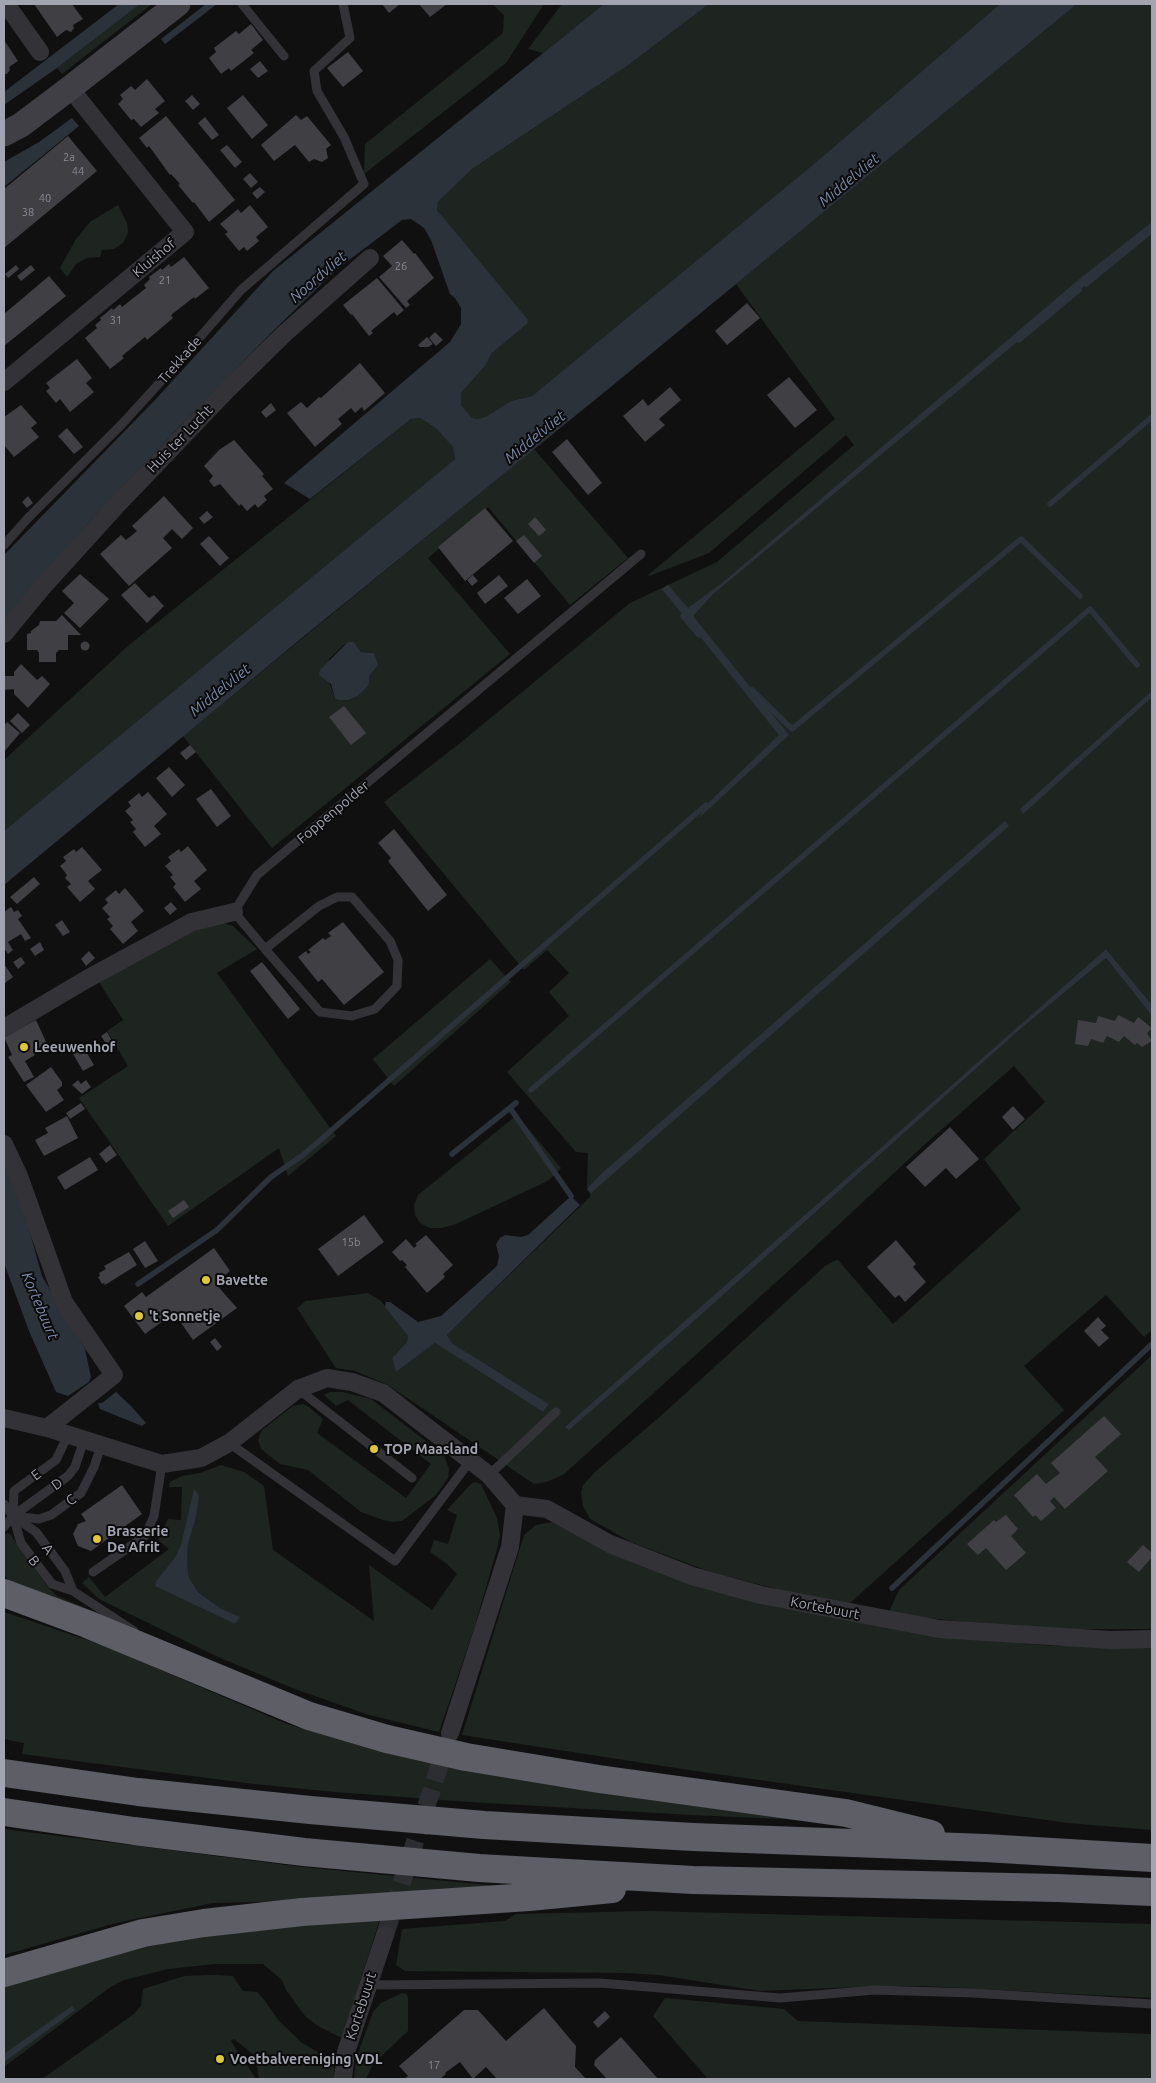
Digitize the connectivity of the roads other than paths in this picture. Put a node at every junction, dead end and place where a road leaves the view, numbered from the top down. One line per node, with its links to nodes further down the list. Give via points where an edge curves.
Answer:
1 (6, 4): 5 (street)
2 (178, 4): 7 (street)
3 (242, 4): 6 (lane)
4 (343, 4): 11 (lane, Trekkade, via 350,38 314,71 317,91 344,137 364,184 241,290 122,424)
5 (40, 52)
6 (284, 56)
7 (70, 88): 8 (street); 10 (street, Kluishof, via 185,232)
8 (4, 134)
9 (370, 258): 13 (street, Huis ter Lucht, via 227,390 40,589)
10 (4, 382)
11 (4, 545)
12 (641, 554): 14 (lane, Foppenpolder, via 257,875)
13 (4, 634)
14 (234, 912): 15 (lane); 16 (street, via 192,922)
15 (265, 949): 15 (lane, via 320,1012 352,1016 375,1009 396,986 398,960 390,941 352,897 337,897 319,906)
16 (4, 1028)
17 (4, 1144): 21 (street, via 20,1176 64,1302 114,1375)
18 (298, 1389): 23 (street); 24 (street, via 327,1378 352,1382 383,1394); 27 (lane)
19 (556, 1412): 26 (lane)
20 (4, 1418): 21 (street)
21 (47, 1428): 22 (street)
22 (84, 1440): 25 (street); 30 (lane, D, via 68,1476); 30 (lane, E, via 14,1491); 30 (lane, C, via 94,1467 81,1492 50,1515 36,1520)
23 (229, 1443): 24 (lane, via 396,1561); 25 (street, via 201,1458)
24 (470, 1461): 26 (street)
25 (162, 1464): 32 (lane, via 154,1516 145,1536)
26 (489, 1475): 29 (street)
27 (412, 1478)
28 (4, 1504): 30 (lane)
29 (515, 1505): 37 (street, Kortebuurt, via 547,1509 610,1544 653,1562 761,1595 939,1629 1111,1640); 39 (street, via 510,1547)
30 (13, 1516): 31 (lane, D); 33 (lane, A, via 36,1532 65,1571); 33 (lane, B, via 21,1543 52,1584)
31 (4, 1527)
32 (93, 1572)
33 (73, 1591): 38 (lane, B)
34 (4, 1593): 36 (highway)
35 (4, 1606): 36 (highway, via 40,1617)
36 (70, 1618): 38 (highway)
37 (1152, 1639)
38 (170, 1657): 42 (highway, via 309,1716 420,1747 599,1779 846,1813)
39 (450, 1733)
40 (4, 1773): 42 (highway, via 138,1792 484,1825)
41 (4, 1812): 44 (highway, via 304,1852 479,1868)
42 (985, 1848): 43 (highway)
43 (1152, 1858)
44 (693, 1880): 45 (highway); 47 (highway, via 529,1897 302,1912 204,1923 143,1933)
45 (1152, 1892)
46 (385, 1935): 48 (street, Kortebuurt)
47 (12, 1969)
48 (368, 1984): 49 (lane, via 600,1983 780,1998 875,1990); 50 (street, Kortebuurt, via 346,2052)
49 (1152, 2004)
50 (343, 2079)

